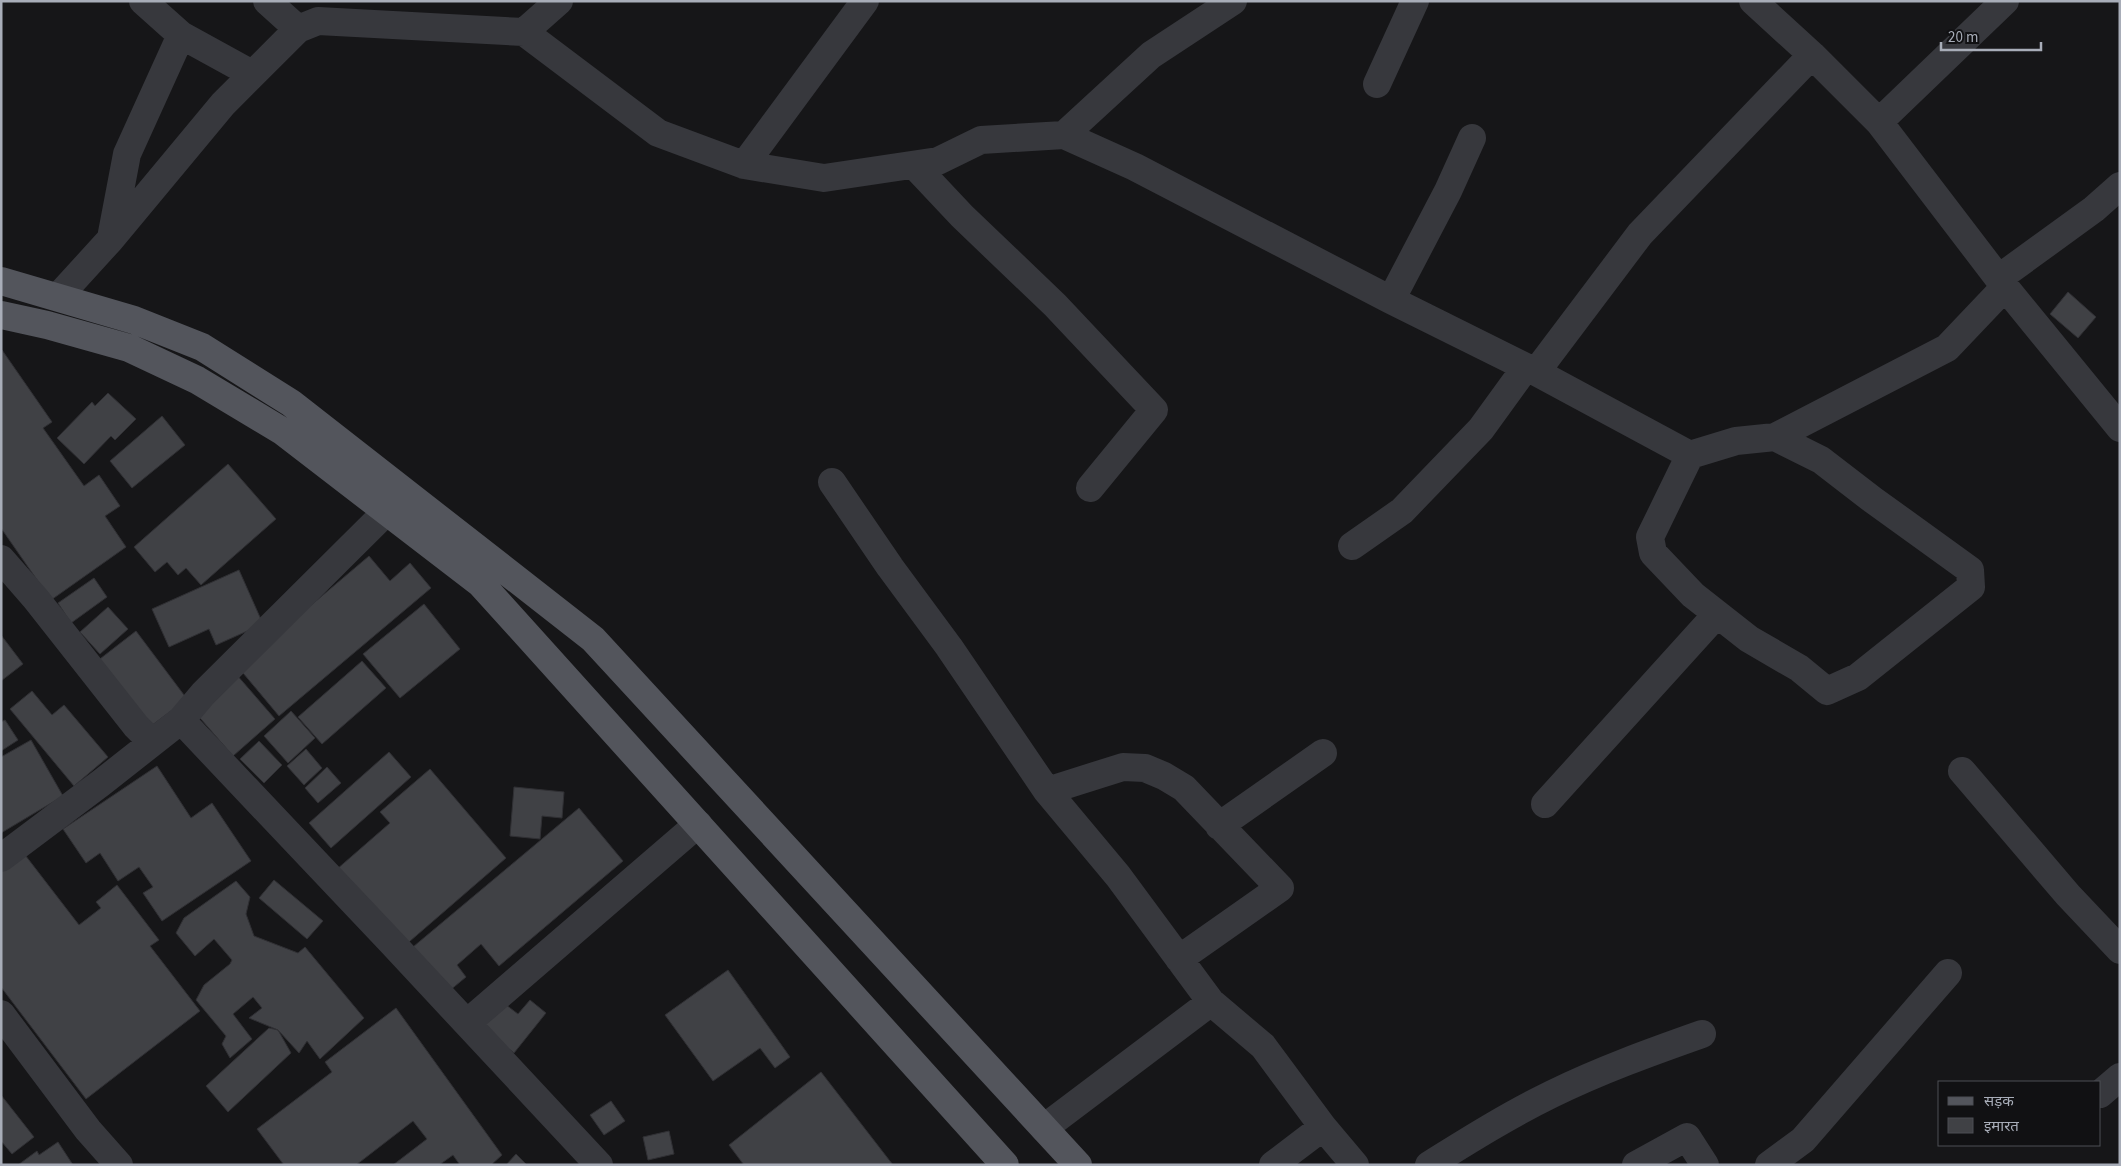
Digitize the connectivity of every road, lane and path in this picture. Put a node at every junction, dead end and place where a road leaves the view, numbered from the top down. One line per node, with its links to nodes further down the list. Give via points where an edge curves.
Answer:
1 (143, 1): 11 (street)
2 (267, 1): 9 (street)
3 (559, 1): 10 (street)
4 (865, 1): 18 (street)
5 (1233, 1): 16 (street, via 1151,55)
6 (1415, 1): 14 (street)
7 (1753, 1): 12 (street)
8 (2005, 1): 15 (street)
9 (298, 29): 10 (street, via 318,21); 13 (street)
10 (524, 32): 18 (street, via 658,133)
11 (181, 35): 13 (street); 21 (street, via 127,154)
12 (1812, 55): 15 (street); 27 (street, via 1640,234)
13 (252, 74): 21 (street)
14 (1378, 84)
15 (1878, 122): 23 (street)
16 (1064, 135): 19 (street, via 981,140 938,161); 25 (street, via 1135,167)
17 (1472, 138): 25 (street)
18 (744, 165): 19 (street, via 824,178)
19 (914, 165): 32 (street, via 1055,305 1154,410)
20 (2120, 186): 23 (street)
21 (110, 240): 24 (street)
22 (1, 281): 24 (main road)
23 (2002, 282): 28 (street); 29 (street, via 1947,348)
24 (58, 297): 56 (main road, via 134,320 202,347 292,403 593,640)
25 (1391, 300): 27 (street)
26 (1, 315): 33 (main road, via 129,348 197,380 282,431)
27 (1531, 370): 30 (street); 34 (street, via 1482,430 1409,505)
28 (2120, 428)
29 (1775, 437): 30 (street, via 1736,441); 36 (street, via 1821,460 1970,570 1972,587 1858,678 1827,691 1799,668)
30 (1690, 455): 36 (street, via 1650,537 1653,553 1693,595)
31 (832, 482): 41 (street, via 950,647)
32 (1090, 488)
33 (387, 512): 37 (street, via 203,694); 43 (main road, via 481,584)
34 (1352, 546)
35 (1, 559): 38 (street)
36 (1717, 614): 42 (street)
37 (181, 720): 38 (street); 51 (street)
38 (152, 742): 45 (street)
39 (1323, 753): 44 (street)
40 (1962, 771): 46 (street, via 2068,895)
41 (1046, 791): 44 (street, via 1122,767 1145,768 1184,788); 47 (street, via 1118,876)
42 (1545, 804)
43 (698, 824): 51 (street); 59 (main road)
44 (1219, 826): 47 (street, via 1280,888)
45 (1, 858)
46 (2120, 950)
47 (1179, 959): 49 (street)
48 (1948, 974): 66 (street, via 1803,1140)
49 (1211, 1002): 55 (street, via 1263,1046); 56 (street)
50 (1, 1014): 57 (street, via 88,1130)
51 (467, 1023): 58 (street)
52 (1702, 1034): 63 (street, via 1634,1058 1552,1094 1494,1124)
53 (2120, 1077): 54 (street)
54 (2101, 1093)
55 (1323, 1127): 61 (street); 62 (street)
56 (1044, 1128): 60 (main road)
57 (119, 1165)
58 (599, 1165)
59 (1005, 1165)
60 (1078, 1165)
61 (1272, 1165)
62 (1355, 1165)
63 (1429, 1165)
64 (1636, 1165): 65 (street, via 1687,1137)
65 (1705, 1165)
66 (1769, 1165)

